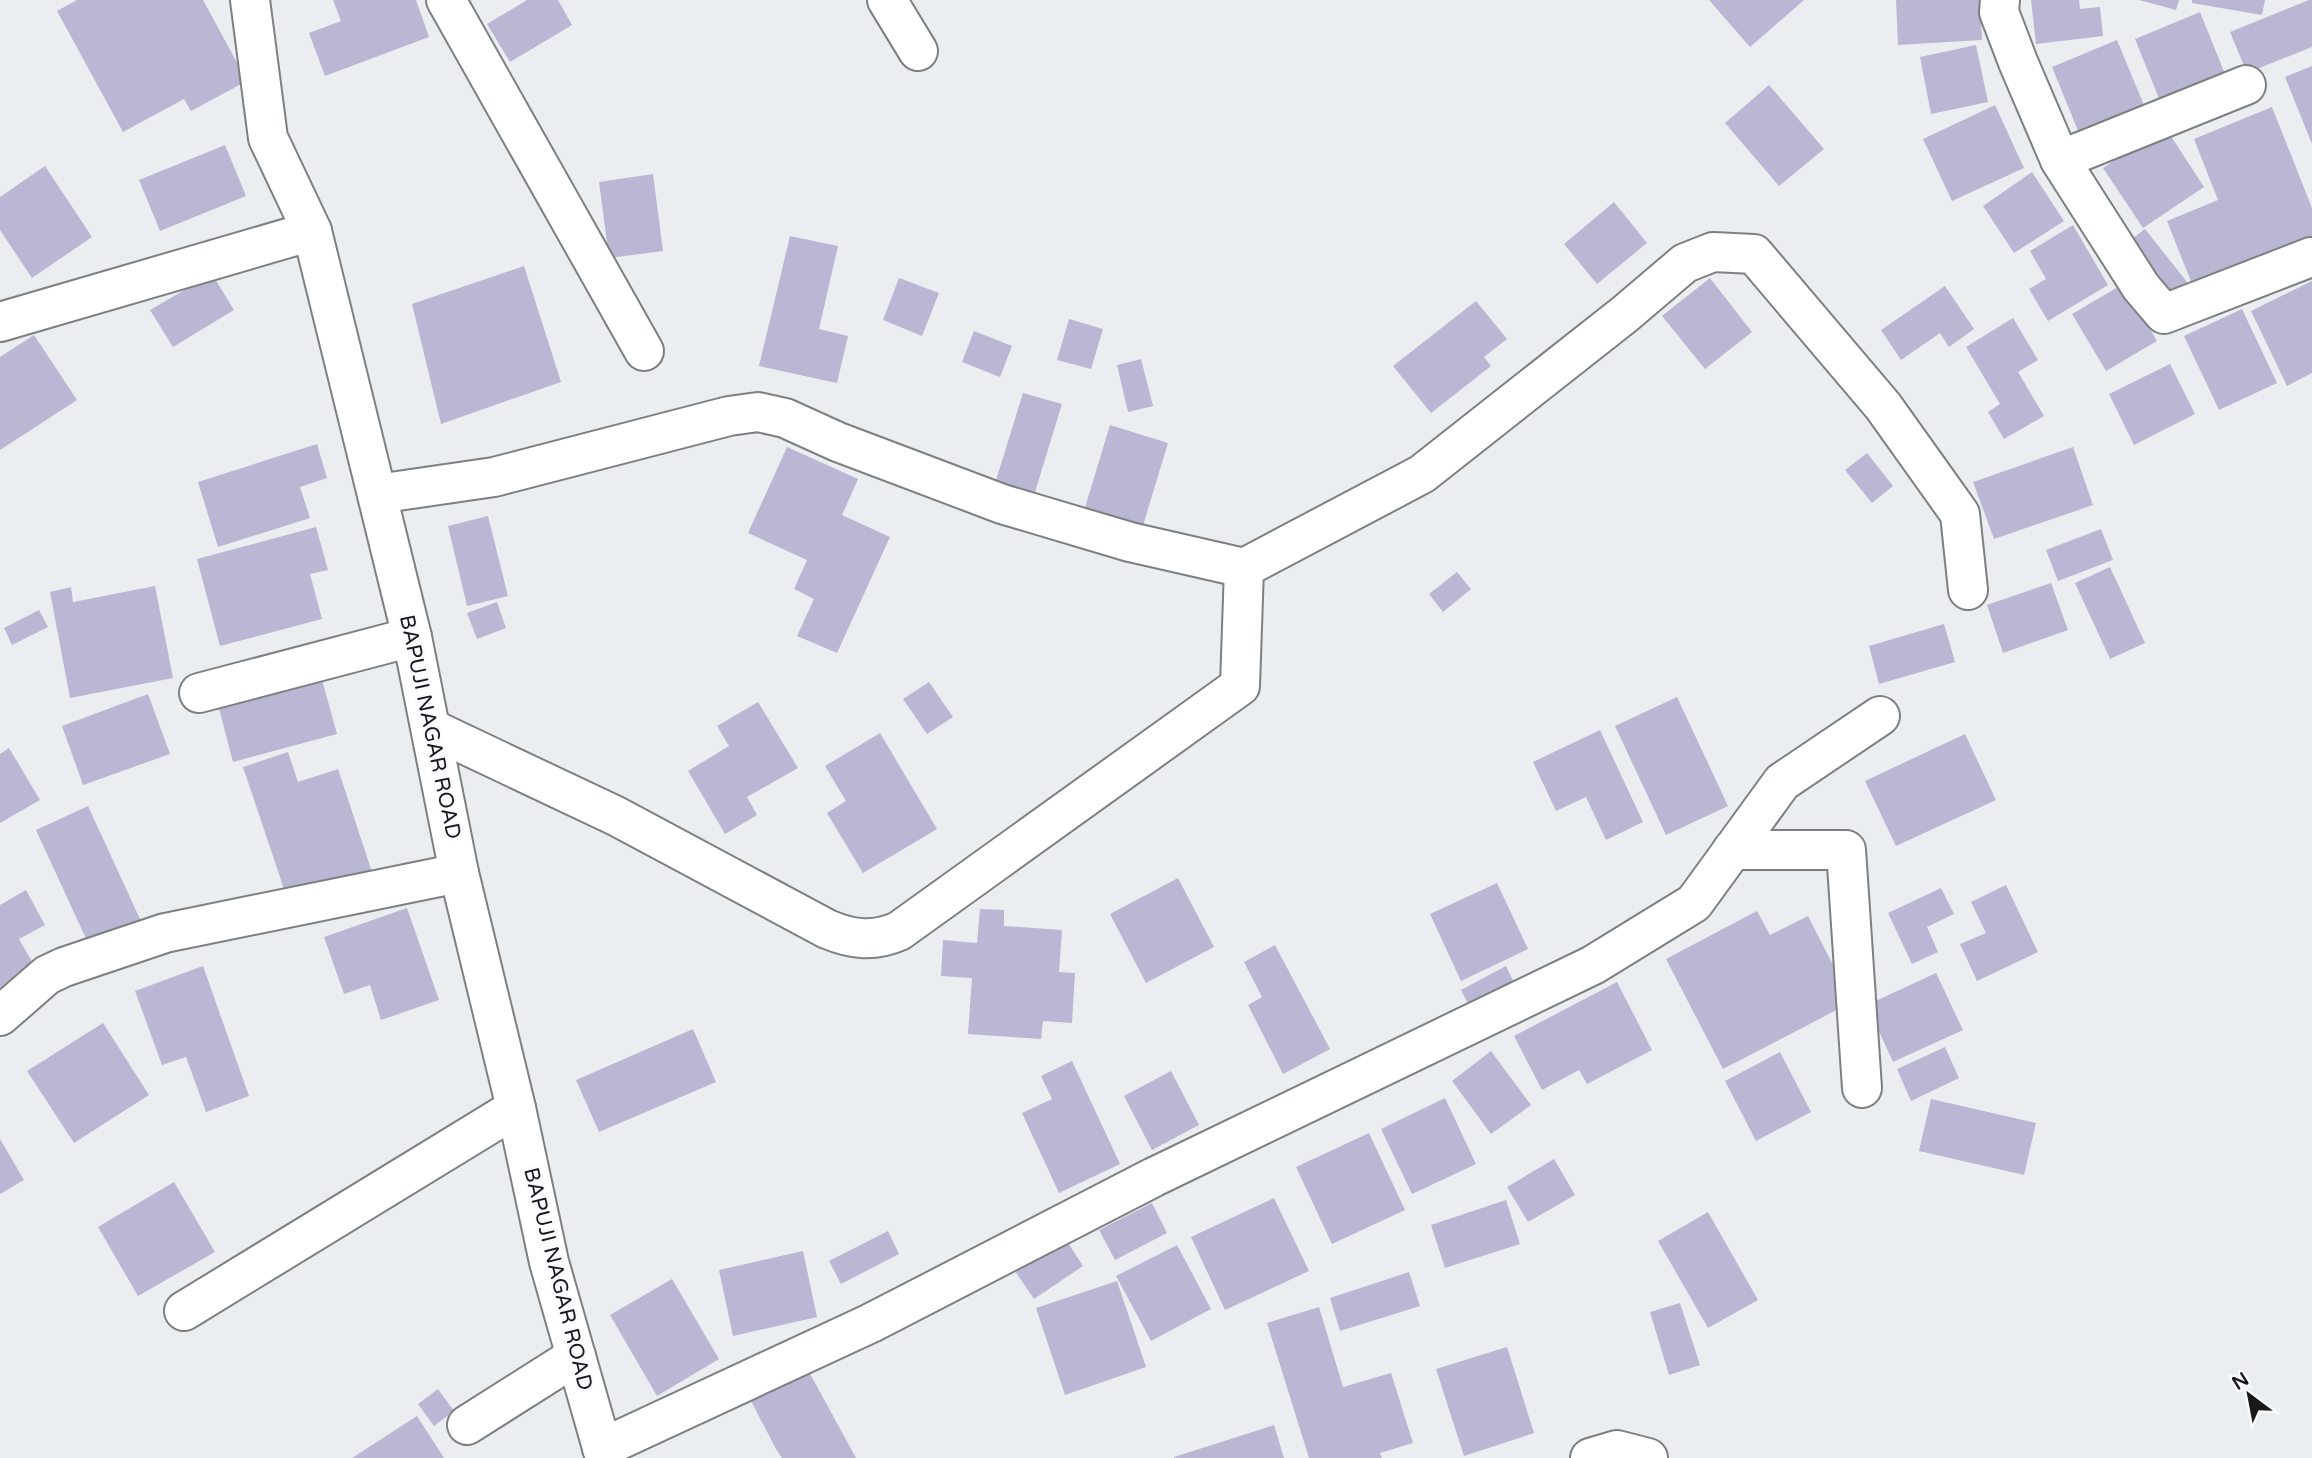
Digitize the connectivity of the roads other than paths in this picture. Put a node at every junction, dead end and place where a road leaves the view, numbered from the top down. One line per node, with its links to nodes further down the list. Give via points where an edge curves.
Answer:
1 (250, 0): 8 (street, BAPUJI NAGAR ROAD, via 268,138)
2 (446, 0): 11 (street)
3 (887, 0): 5 (street)
4 (2000, 0): 7 (street, via 2018,62)
5 (918, 51)
6 (2246, 85): 7 (street)
7 (2060, 160): 9 (street, via 2141,287 2164,314)
8 (312, 230): 10 (street); 12 (street, BAPUJI NAGAR ROAD)
9 (2311, 257)
10 (0, 322)
11 (644, 351)
12 (377, 494): 13 (street, via 495,477 758,412 785,418 1002,504 1130,542); 15 (street, BAPUJI NAGAR ROAD)
13 (1244, 568): 14 (street, via 1422,474 1685,263 1713,251 1754,254 1883,406 1960,514); 18 (street, via 1240,686 886,937 855,938 827,929 616,816)
14 (1968, 590)
15 (412, 637): 16 (street); 18 (street, BAPUJI NAGAR ROAD)
16 (199, 694)
17 (1880, 716): 19 (street, via 1782,782)
18 (432, 729): 20 (street, BAPUJI NAGAR ROAD)
19 (1732, 850): 22 (street, via 1846,850); 27 (street, via 1694,903 1593,965 1154,1177 871,1323)
20 (459, 873): 21 (street, via 165,933 47,975); 23 (street, BAPUJI NAGAR ROAD)
21 (0, 1016)
22 (1863, 1088)
23 (516, 1108): 24 (street); 25 (street, BAPUJI NAGAR ROAD, via 548,1262)
24 (184, 1311)
25 (576, 1356): 26 (street); 27 (street, BAPUJI NAGAR ROAD)
26 (467, 1424)
27 (603, 1453)
28 (1590, 1458): 29 (street, via 1617,1450)
29 (1648, 1458)

